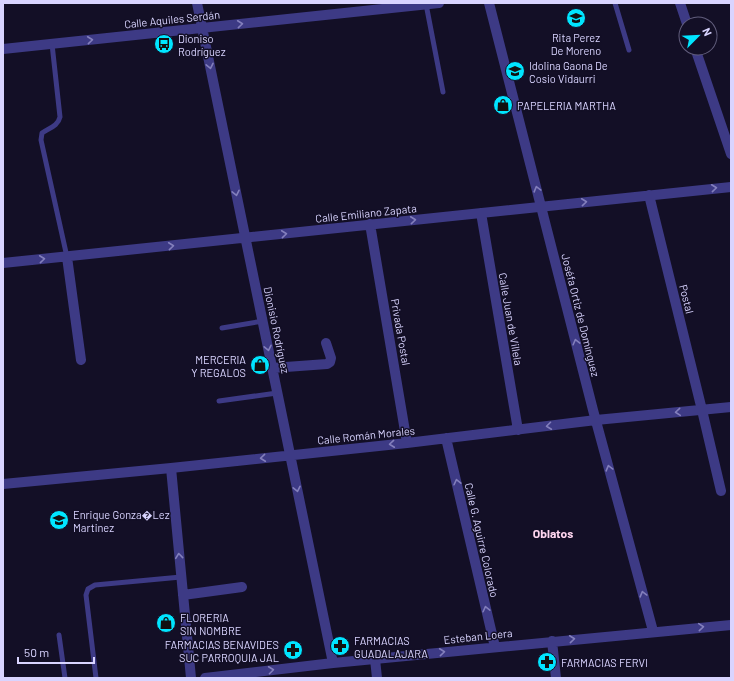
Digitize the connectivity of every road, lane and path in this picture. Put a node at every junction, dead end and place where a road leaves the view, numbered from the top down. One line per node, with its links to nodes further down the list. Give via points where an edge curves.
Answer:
1 (196, 3): 9 (street, Dionisio Rodríguez)
2 (439, 3): 6 (street, Calle Aquiles Serdán)
3 (489, 3): 18 (street, Joséfa Ortiz de Domínguez, one-way to 3)
4 (615, 3): 12 (lane)
5 (680, 3): 8 (street)
6 (426, 4): 7 (street, Calle Aquiles Serdán); 14 (lane)
7 (372, 6): 9 (street, Calle Aquiles Serdán, one-way to 7)
8 (684, 16)
9 (202, 28): 10 (street, Calle Aquiles Serdán, one-way to 9); 21 (street, Dionisio Rodríguez, one-way to 21)
10 (52, 44): 11 (street, Calle Aquiles Serdán); 22 (lane, via 59,120 56,125 42,133 41,140)
11 (3, 49)
12 (629, 50)
13 (698, 56): 15 (street)
14 (443, 92)
15 (731, 154)
16 (731, 187): 17 (street, Calle Emiliano Zapata, one-way to 16)
17 (649, 195): 18 (street, Calle Emiliano Zapata, one-way to 17); 32 (street, Postal)
18 (542, 206): 19 (street, Calle Emiliano Zapata); 33 (street, Joséfa Ortiz de Domínguez, one-way to 18)
19 (481, 213): 20 (street, Calle Emiliano Zapata, one-way to 19); 34 (street, Calle Juan de Villela)
20 (370, 224): 21 (street, Calle Emiliano Zapata, one-way to 20); 36 (street, Privada Postal)
21 (245, 238): 22 (street, Calle Emiliano Zapata, one-way to 21); 24 (street, Dionisio Rodríguez)
22 (67, 257): 23 (street, Calle Emiliano Zapata, one-way to 22); 27 (street)
23 (3, 264)
24 (263, 322): 25 (lane); 28 (street, Dionisio Rodríguez, one-way to 28)
25 (222, 328)
26 (326, 343): 28 (street, via 331,358 327,364)
27 (81, 360)
28 (272, 368): 29 (street, Dionisio Rodríguez)
29 (277, 393): 30 (lane); 37 (street, Dionisio Rodríguez)
30 (219, 401)
31 (731, 407): 32 (street, Calle Román Morales)
32 (702, 410): 33 (street, Calle Román Morales, one-way to 33); 40 (street, Postal)
33 (596, 420): 34 (street, Calle Román Morales, one-way to 34); 45 (street, Joséfa Ortiz de Domínguez, one-way to 33)
34 (518, 430): 35 (street, Calle Román Morales)
35 (446, 438): 36 (street, Calle Román Morales); 48 (street, Calle G. Aguirre Colorado, one-way to 35)
36 (407, 443): 37 (street, Calle Román Morales, one-way to 37)
37 (290, 455): 38 (street, Calle Román Morales, one-way to 38); 50 (street, Dionisio Rodríguez, one-way to 50)
38 (170, 468): 39 (street, Calle Román Morales); 41 (street, one-way to 38)
39 (3, 484)
40 (721, 491)
41 (181, 577): 43 (street); 52 (lane, via 95,586 88,589 86,596)
42 (242, 586): 43 (street)
43 (183, 595): 53 (street)
44 (731, 625): 45 (street, Esteban Loera, one-way to 44)
45 (653, 631): 47 (street, Esteban Loera, one-way to 45)
46 (59, 635): 51 (lane)
47 (552, 641): 48 (street, Esteban Loera); 56 (street)
48 (495, 647): 49 (street, Esteban Loera, one-way to 48)
49 (375, 659): 50 (street, Esteban Loera); 55 (street)
50 (333, 663): 54 (street, Esteban Loera, one-way to 50)
51 (65, 678)
52 (96, 678)
53 (191, 678)
54 (205, 678)
55 (377, 678)
56 (556, 678)

